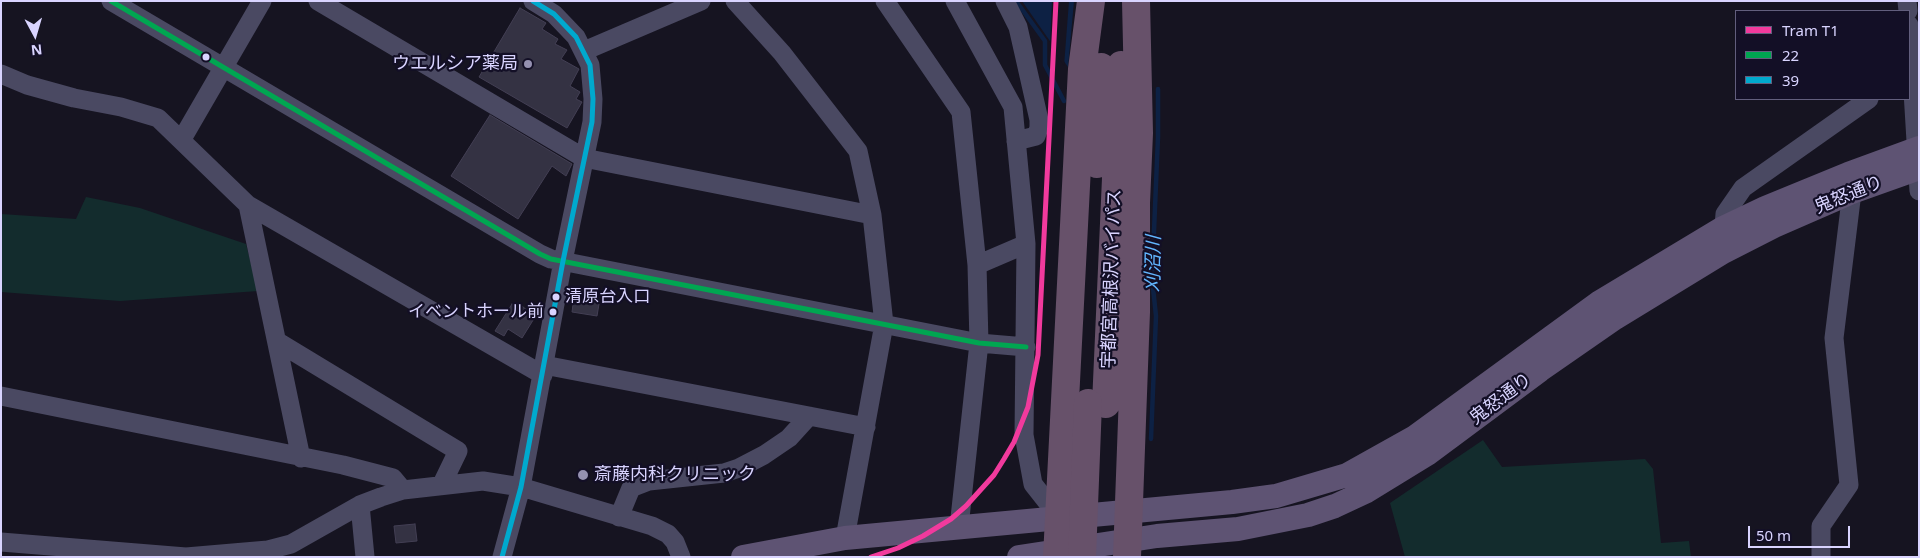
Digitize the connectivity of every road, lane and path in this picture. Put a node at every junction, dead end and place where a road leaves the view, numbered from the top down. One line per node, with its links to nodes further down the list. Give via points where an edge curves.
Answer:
1 (111, 1): 17 (street)
2 (262, 1): 17 (street)
3 (318, 1): 22 (street)
4 (533, 1): 15 (street, via 565,24)
5 (701, 1): 15 (street)
6 (735, 1): 26 (street, via 782,53 858,151)
7 (884, 1): 31 (street, via 961,112)
8 (956, 1): 21 (street, via 1012,107)
9 (1005, 1): 21 (street, via 1018,27 1039,120 1036,136)
10 (1091, 1): 48 (highway, via 1082,69)
11 (1104, 1): 38 (highway, 宇都宮高根沢バイパス)
12 (1124, 1): 38 (highway, 宇都宮高根沢バイパス)
13 (1136, 1): 46 (highway, via 1139,133)
14 (1910, 36): 16 (street)
15 (584, 51): 22 (street, via 590,65 594,98)
16 (1913, 67): 23 (street)
17 (223, 68): 20 (street); 30 (street, via 540,254)
18 (1, 74): 20 (street, via 65,96 158,118)
19 (1868, 100): 27 (street, via 1743,188 1730,205)
20 (182, 139): 25 (street)
21 (1016, 141): 28 (street)
22 (584, 158): 26 (street); 30 (street)
23 (1918, 165): 24 (main road, 鬼怒通り); 27 (main road, 鬼怒通り, via 1807,191)
24 (1852, 192): 29 (main road, 鬼怒通り); 62 (street, via 1834,338 1849,485 1821,526)
25 (248, 205): 33 (street); 36 (street)
26 (872, 215): 32 (street)
27 (1723, 228): 29 (street); 46 (main road, 鬼怒通り, via 1600,302 1415,437 1347,475 1276,496)
28 (1026, 244): 31 (street); 35 (street)
29 (1723, 252): 52 (main road, 鬼怒通り, via 1615,318 1427,454 1365,492 1335,506 1283,520)
30 (563, 262): 32 (street); 36 (street)
31 (977, 265): 34 (street)
32 (884, 324): 34 (street); 40 (street)
33 (278, 342): 41 (street); 42 (street, via 458,450)
34 (979, 343): 35 (street); 49 (street)
35 (1026, 347): 48 (street, via 1024,435 1030,474 1033,484)
36 (543, 370): 39 (street); 43 (street)
37 (1, 396): 41 (street)
38 (1097, 403): 54 (highway, 宇都宮高根沢バイパス, bridge); 61 (highway, 宇都宮高根沢バイパス)
39 (809, 416): 40 (street); 47 (street, via 789,438 764,456 739,468 724,473 649,481 631,488)
40 (866, 427): 50 (street)
41 (301, 458): 44 (street, via 393,478)
42 (442, 484): 43 (street, via 483,481); 44 (street)
43 (521, 487): 47 (street); 57 (street)
44 (403, 490): 45 (street)
45 (360, 505): 53 (street); 56 (street)
46 (1129, 512): 48 (main road, 鬼怒通り); 52 (highway)
47 (618, 517): 58 (street, via 668,534)
48 (1059, 518): 49 (main road, 鬼怒通り); 54 (highway)
49 (960, 527): 50 (main road, 鬼怒通り)
50 (845, 538): 59 (main road, 鬼怒通り)
51 (1, 542): 55 (street, via 186,556)
52 (1127, 548): 54 (main road, 鬼怒通り)
53 (288, 551): 55 (street)
54 (1066, 555): 60 (main road, 鬼怒通り)
55 (232, 556)
56 (365, 557)
57 (502, 557)
58 (681, 557)
59 (742, 557)
60 (1018, 557)
61 (1100, 557)
62 (1821, 557)

